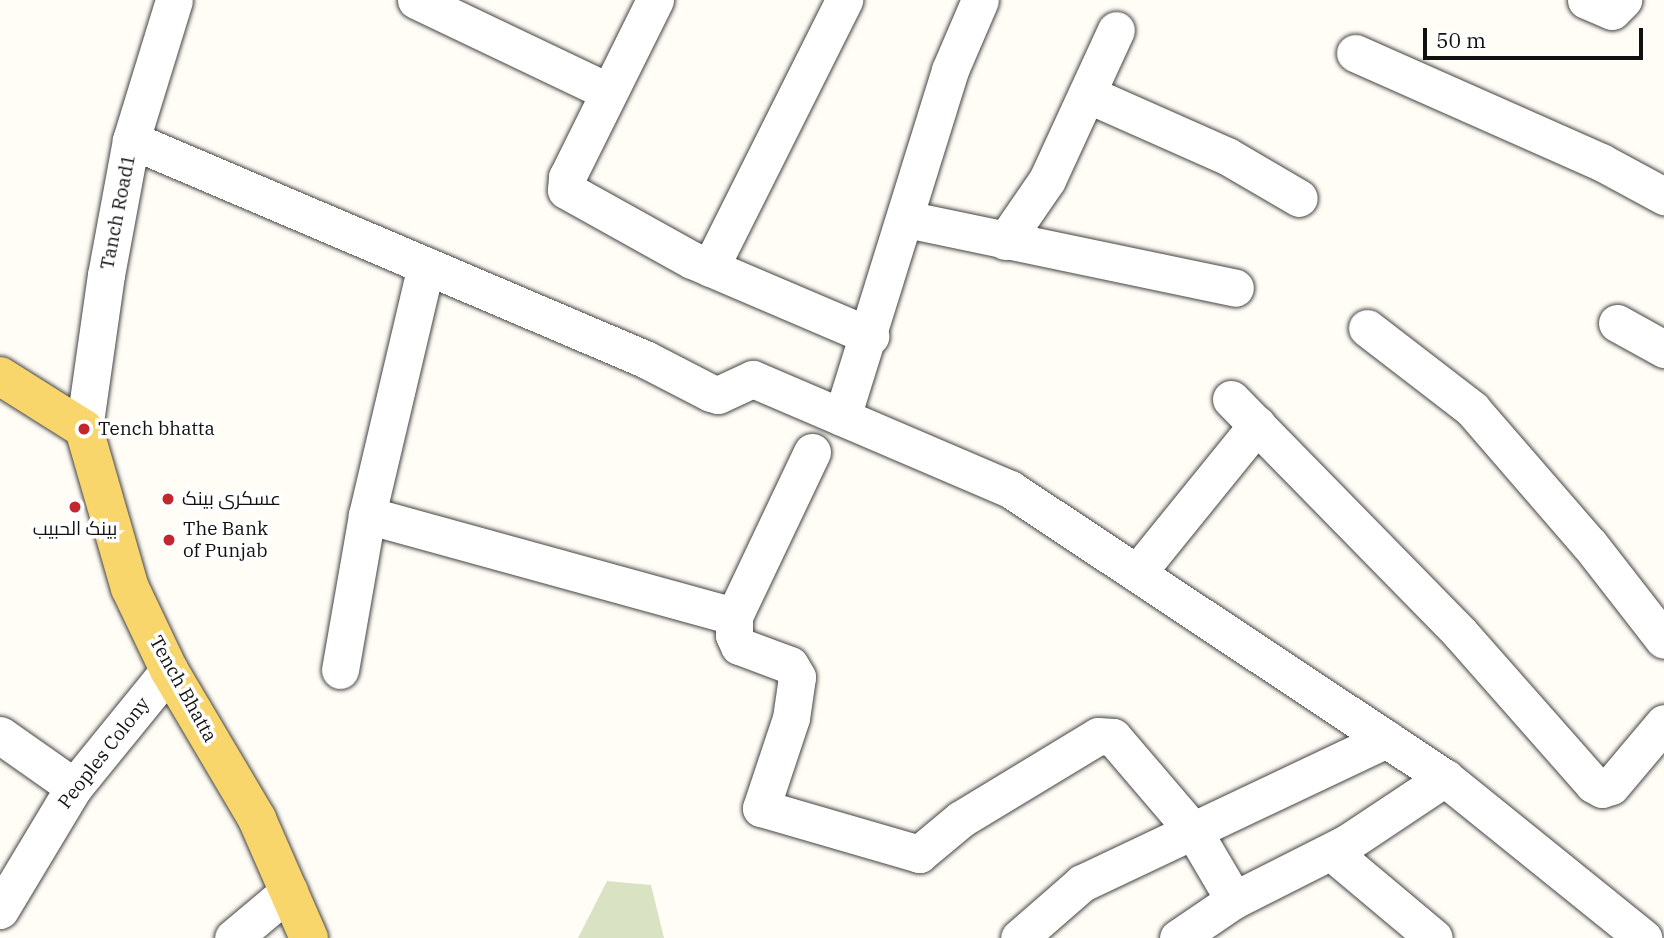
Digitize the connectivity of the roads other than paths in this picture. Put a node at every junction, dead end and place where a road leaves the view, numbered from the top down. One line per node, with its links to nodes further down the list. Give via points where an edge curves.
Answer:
1 (174, 0): 12 (street, Tanch Road1)
2 (416, 0): 10 (street)
3 (655, 0): 10 (street)
4 (844, 0): 18 (street)
5 (979, 0): 15 (street, via 950,70)
6 (1586, 0): 7 (street, via 1612,11)
7 (1623, 0)
8 (1116, 30): 11 (street)
9 (1354, 52): 13 (street, via 1601,162)
10 (607, 91): 18 (street, via 567,177 566,190)
11 (1087, 93): 14 (street, via 1227,156); 16 (street, via 1047,180)
12 (131, 141): 17 (street); 28 (street, Tanch Road1)
13 (1664, 196)
14 (1299, 198)
15 (906, 219): 16 (street); 22 (street)
16 (1005, 241): 19 (street)
17 (426, 266): 26 (street, via 645,359 711,393 753,379); 30 (street)
18 (710, 268): 22 (street)
19 (1235, 288)
20 (1617, 323): 23 (street)
21 (1367, 328): 33 (street, via 1472,409 1590,545)
22 (870, 335): 26 (street)
23 (1664, 349)
24 (0, 376): 28 (main road)
25 (1231, 399): 27 (street)
26 (842, 416): 31 (street, via 1010,489)
27 (1257, 425): 31 (street); 36 (street, via 1460,633 1593,784 1602,789 1611,786)
28 (84, 429): 34 (main road, Tench Bhatta, via 130,588)
29 (812, 452): 32 (street)
30 (368, 515): 32 (street); 35 (street)
31 (1137, 573): 38 (street)
32 (734, 616): 41 (street, via 739,646 790,664 797,677 791,718 760,799 761,808 769,812 919,854 961,819 1098,736 1112,737 1124,746)
33 (1664, 640)
34 (169, 670): 40 (street, Peoples Colony); 43 (main road, Tench Bhatta, via 257,819)
35 (340, 670)
36 (1664, 723)
37 (0, 735): 40 (street)
38 (1387, 739): 39 (street); 41 (street)
39 (1454, 785): 42 (street); 44 (street); 51 (street)
40 (74, 787): 45 (street, Peoples Colony)
41 (1194, 832): 44 (street); 49 (street, via 1082,883)
42 (1341, 860): 46 (street); 50 (street)
43 (289, 891): 47 (street); 48 (main road, Tench Bhatta)
44 (1234, 900): 46 (street)
45 (0, 910)
46 (1203, 937)
47 (233, 938)
48 (309, 938)
49 (1019, 938)
50 (1434, 938)
51 (1643, 938)

